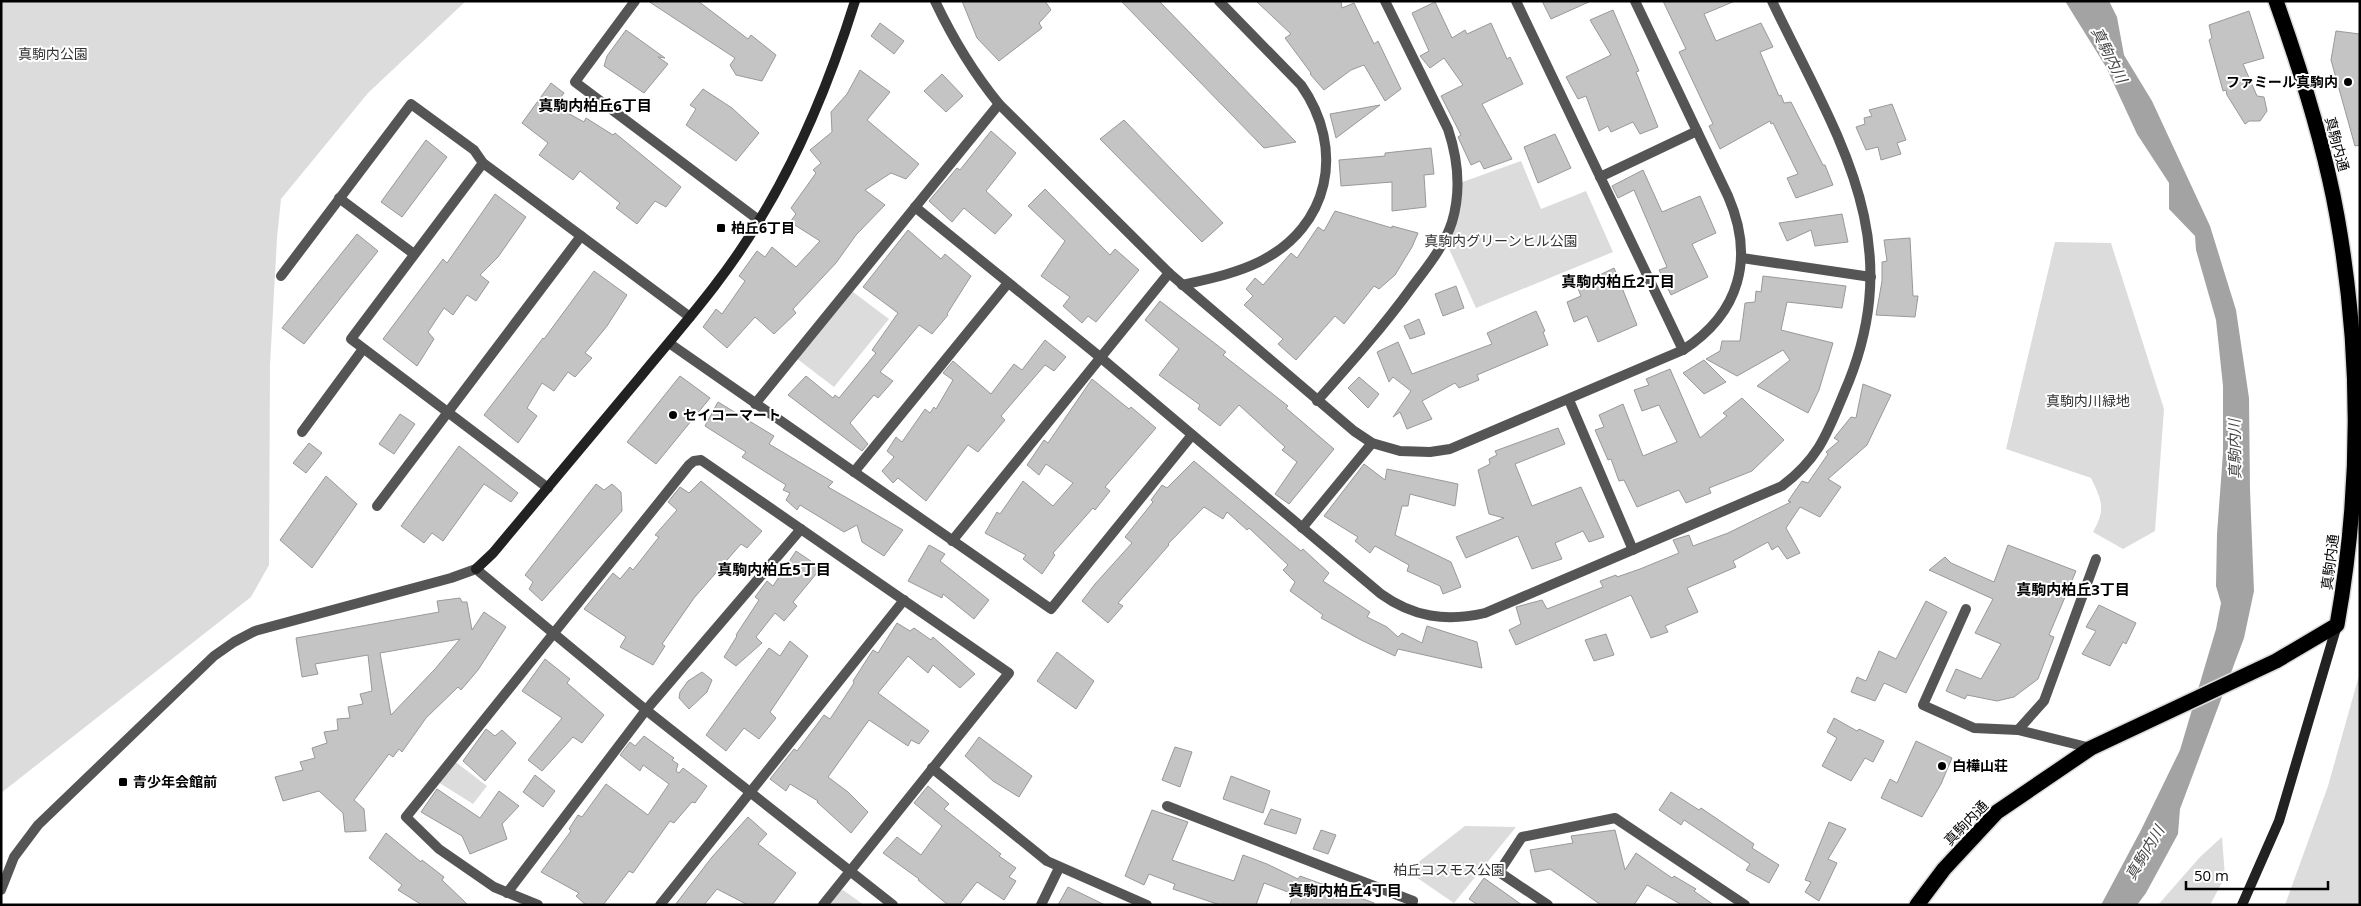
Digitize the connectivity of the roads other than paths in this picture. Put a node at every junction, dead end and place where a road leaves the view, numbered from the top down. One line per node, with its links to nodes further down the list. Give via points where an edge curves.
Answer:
1 (636, 1): 16 (street, via 575,82)
2 (855, 1): 16 (street, via 835,64 810,126)
3 (935, 1): 10 (street, via 961,53)
4 (1219, 1): 24 (street, via 1301,85 1312,101 1326,139 1326,176 1313,213 1289,242 1245,269)
5 (1385, 1): 32 (street, via 1448,129 1455,151 1457,197 1452,222 1430,264 1386,322)
6 (1516, 1): 13 (street)
7 (1635, 1): 11 (street)
8 (1772, 1): 22 (street, via 1856,180 1868,235)
9 (2276, 1): 30 (highway, 真駒内通, via 2323,152 2337,214)
10 (999, 104): 15 (street); 20 (street)
11 (1697, 131): 13 (street); 19 (street, via 1733,209 1740,231)
12 (482, 163): 14 (street, via 474,150 410,104); 17 (street); 18 (street)
13 (1600, 177): 28 (street)
14 (340, 198): 18 (street); 21 (street)
15 (915, 207): 23 (street); 33 (street)
16 (760, 220): 25 (street, via 723,276)
17 (581, 236): 25 (street); 34 (street)
18 (414, 254): 27 (street, via 351,340)
19 (1742, 258): 22 (street); 28 (street, via 1737,284 1727,307 1715,325)
20 (1169, 273): 24 (street); 29 (street)
21 (281, 276)
22 (1871, 276): 44 (street, via 1867,324 1858,358 1824,441 1808,464 1776,489)
23 (1008, 282): 29 (street); 38 (street)
24 (1182, 285): 32 (street)
25 (690, 317): 26 (street)
26 (669, 343): 33 (street); 39 (street)
27 (363, 349): 34 (street); 35 (street)
28 (1683, 350): 31 (street)
29 (1100, 358): 36 (street); 43 (street)
30 (2358, 362): 49 (highway, 真駒内通, via 2355,478 2347,574)
31 (1569, 400): 37 (street, via 1450,449 1415,452); 44 (street)
32 (1317, 401): 37 (street)
33 (755, 404): 38 (street)
34 (448, 414): 39 (street); 40 (street)
35 (302, 432)
36 (1192, 435): 41 (street); 43 (street, via 1051,609)
37 (1372, 443): 41 (street)
38 (854, 472): 43 (street)
39 (548, 488): 46 (street)
40 (377, 506)
41 (1302, 528): 44 (street, via 1395,604 1411,612 1448,618 1485,613)
42 (801, 529): 47 (street); 50 (street, via 708,464 694,461); 51 (street)
43 (952, 541)
44 (1633, 550)
45 (2096, 559): 52 (street, via 2044,701)
46 (476, 569): 50 (street); 59 (street, via 255,631 234,642 214,656 38,825 14,857)
47 (904, 600): 54 (street, via 1009,673); 55 (street)
48 (1966, 609): 52 (street, via 1923,706 1974,728)
49 (2337, 626): 53 (highway, 真駒内通, via 2276,661); 71 (street, via 2279,821)
50 (554, 633): 51 (street); 60 (street, via 406,817 439,849)
51 (646, 710): 55 (street); 60 (street)
52 (2018, 730): 53 (street)
53 (2091, 748): 70 (highway, 真駒内通, via 1997,812 1944,869)
54 (932, 768): 57 (street); 58 (street)
55 (752, 791): 58 (street); 62 (street)
56 (1167, 806): 67 (street, via 1413,901)
57 (1059, 868): 65 (street); 66 (street)
58 (850, 870): 63 (street); 64 (street)
59 (1, 890)
60 (507, 893): 61 (street)
61 (538, 905)
62 (660, 905)
63 (823, 905)
64 (893, 905)
65 (1041, 905)
66 (1147, 905)
67 (1412, 905)
68 (1548, 905): 69 (street, via 1498,872 1522,837 1615,818)
69 (1745, 905)
70 (1917, 905)
71 (2242, 905)

